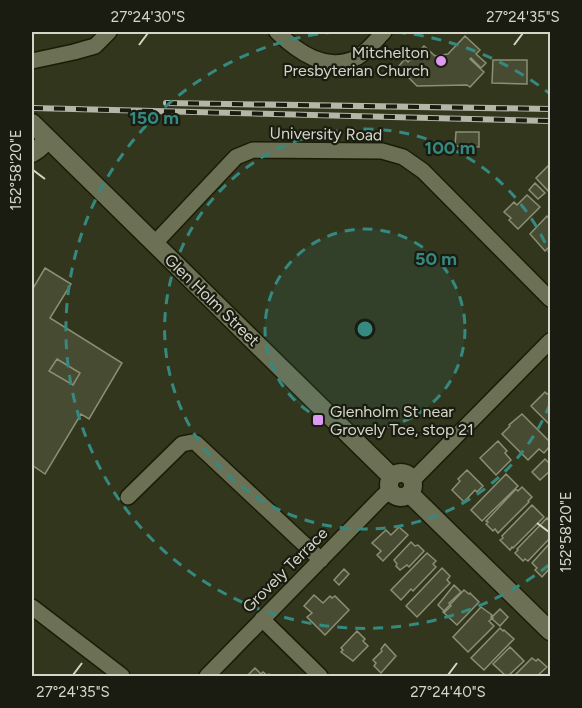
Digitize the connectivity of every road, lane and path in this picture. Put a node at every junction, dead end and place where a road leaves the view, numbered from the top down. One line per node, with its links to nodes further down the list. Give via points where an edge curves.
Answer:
1 (109, 32): 4 (street, via 95,46)
2 (277, 32): 3 (street, via 314,59 334,63 358,58)
3 (384, 32)
4 (32, 61)
5 (37, 132): 6 (street, via 38,149); 7 (street, Glen Holm Street)
6 (32, 153)
7 (154, 244): 8 (street, University Road, via 236,157 253,150 382,151 403,157 423,171); 10 (street, Glen Holm Street)
8 (550, 299)
9 (550, 341): 11 (street)
10 (391, 484): 11 (street, via 395,474 402,473 409,476); 13 (street, Grovely Terrace)
11 (411, 487): 16 (street)
12 (128, 497): 13 (street, via 182,444 196,443)
13 (321, 560): 15 (street, Grovely Terrace)
14 (32, 607): 17 (street)
15 (262, 619): 18 (street, Grovely Terrace); 19 (street)
16 (550, 631)
17 (122, 676)
18 (207, 676)
19 (320, 676)

